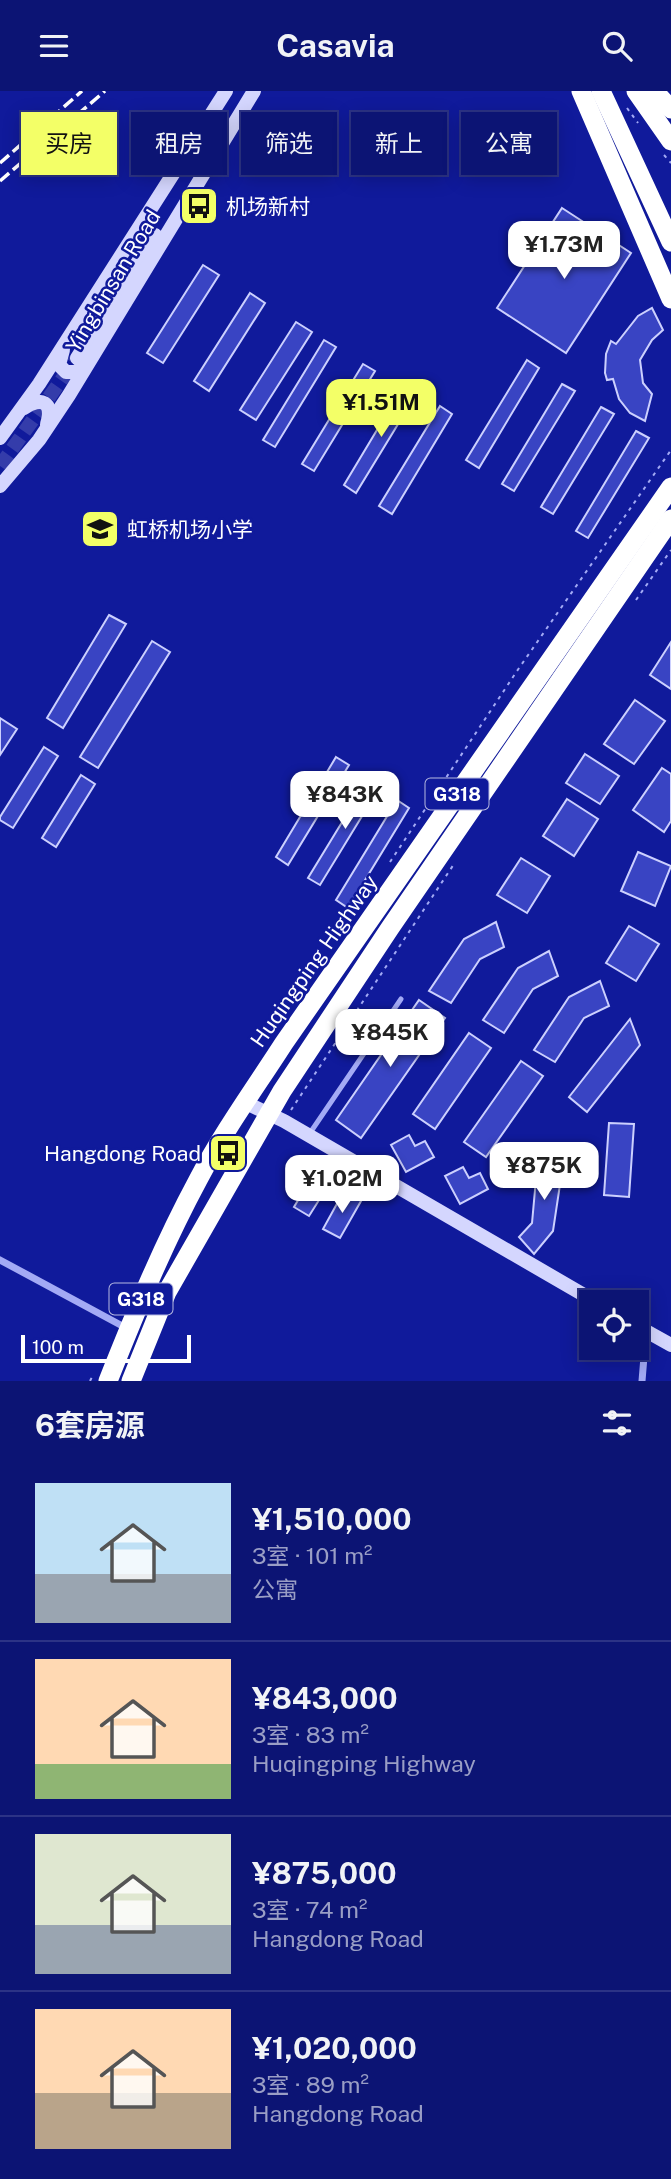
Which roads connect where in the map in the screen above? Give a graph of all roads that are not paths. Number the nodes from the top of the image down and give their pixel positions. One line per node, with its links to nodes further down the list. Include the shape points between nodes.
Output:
1 (226, 91): 12 (main road, Yingbinsan Road)
2 (246, 91): 13 (main road)
3 (254, 91): 13 (main road, Yingbinsan Road)
4 (581, 91): 11 (highway)
5 (601, 91): 10 (highway)
6 (636, 91): 9 (highway)
7 (654, 91): 8 (highway)
8 (671, 109)
9 (671, 141)
10 (671, 242)
11 (671, 299)
12 (70, 337): 13 (main road, via 59,365 66,372 76,372); 14 (main road, Yingbinsan Road)
13 (83, 360): 16 (main road, Yingbinsan Road)
14 (24, 408): 15 (main road, Yingbinsan Road); 16 (main road, via 33,401 48,406 48,422); 17 (main road)
15 (0, 438)
16 (39, 440): 18 (main road, Yingbinsan Road)
17 (0, 444)
18 (0, 486)
19 (671, 487): 22 (highway, Huqingping Highway / G318)
20 (671, 519): 23 (highway, Huqingping Highway / G318, via 390,927)
21 (401, 999): 24 (lane)
22 (246, 1103): 23 (main road); 27 (highway, Huqingping Highway / G318, via 198,1178)
23 (276, 1118): 24 (main road); 32 (highway, Huqingping Highway / G318, via 167,1292)
24 (308, 1135): 26 (main road)
25 (0, 1260): 27 (street)
26 (579, 1292)
27 (129, 1329): 31 (highway, Huqingping Highway / G318)
28 (649, 1332): 29 (main road)
29 (671, 1345)
30 (642, 1360): 33 (street)
31 (108, 1381)
32 (131, 1381)
33 (642, 1381)

